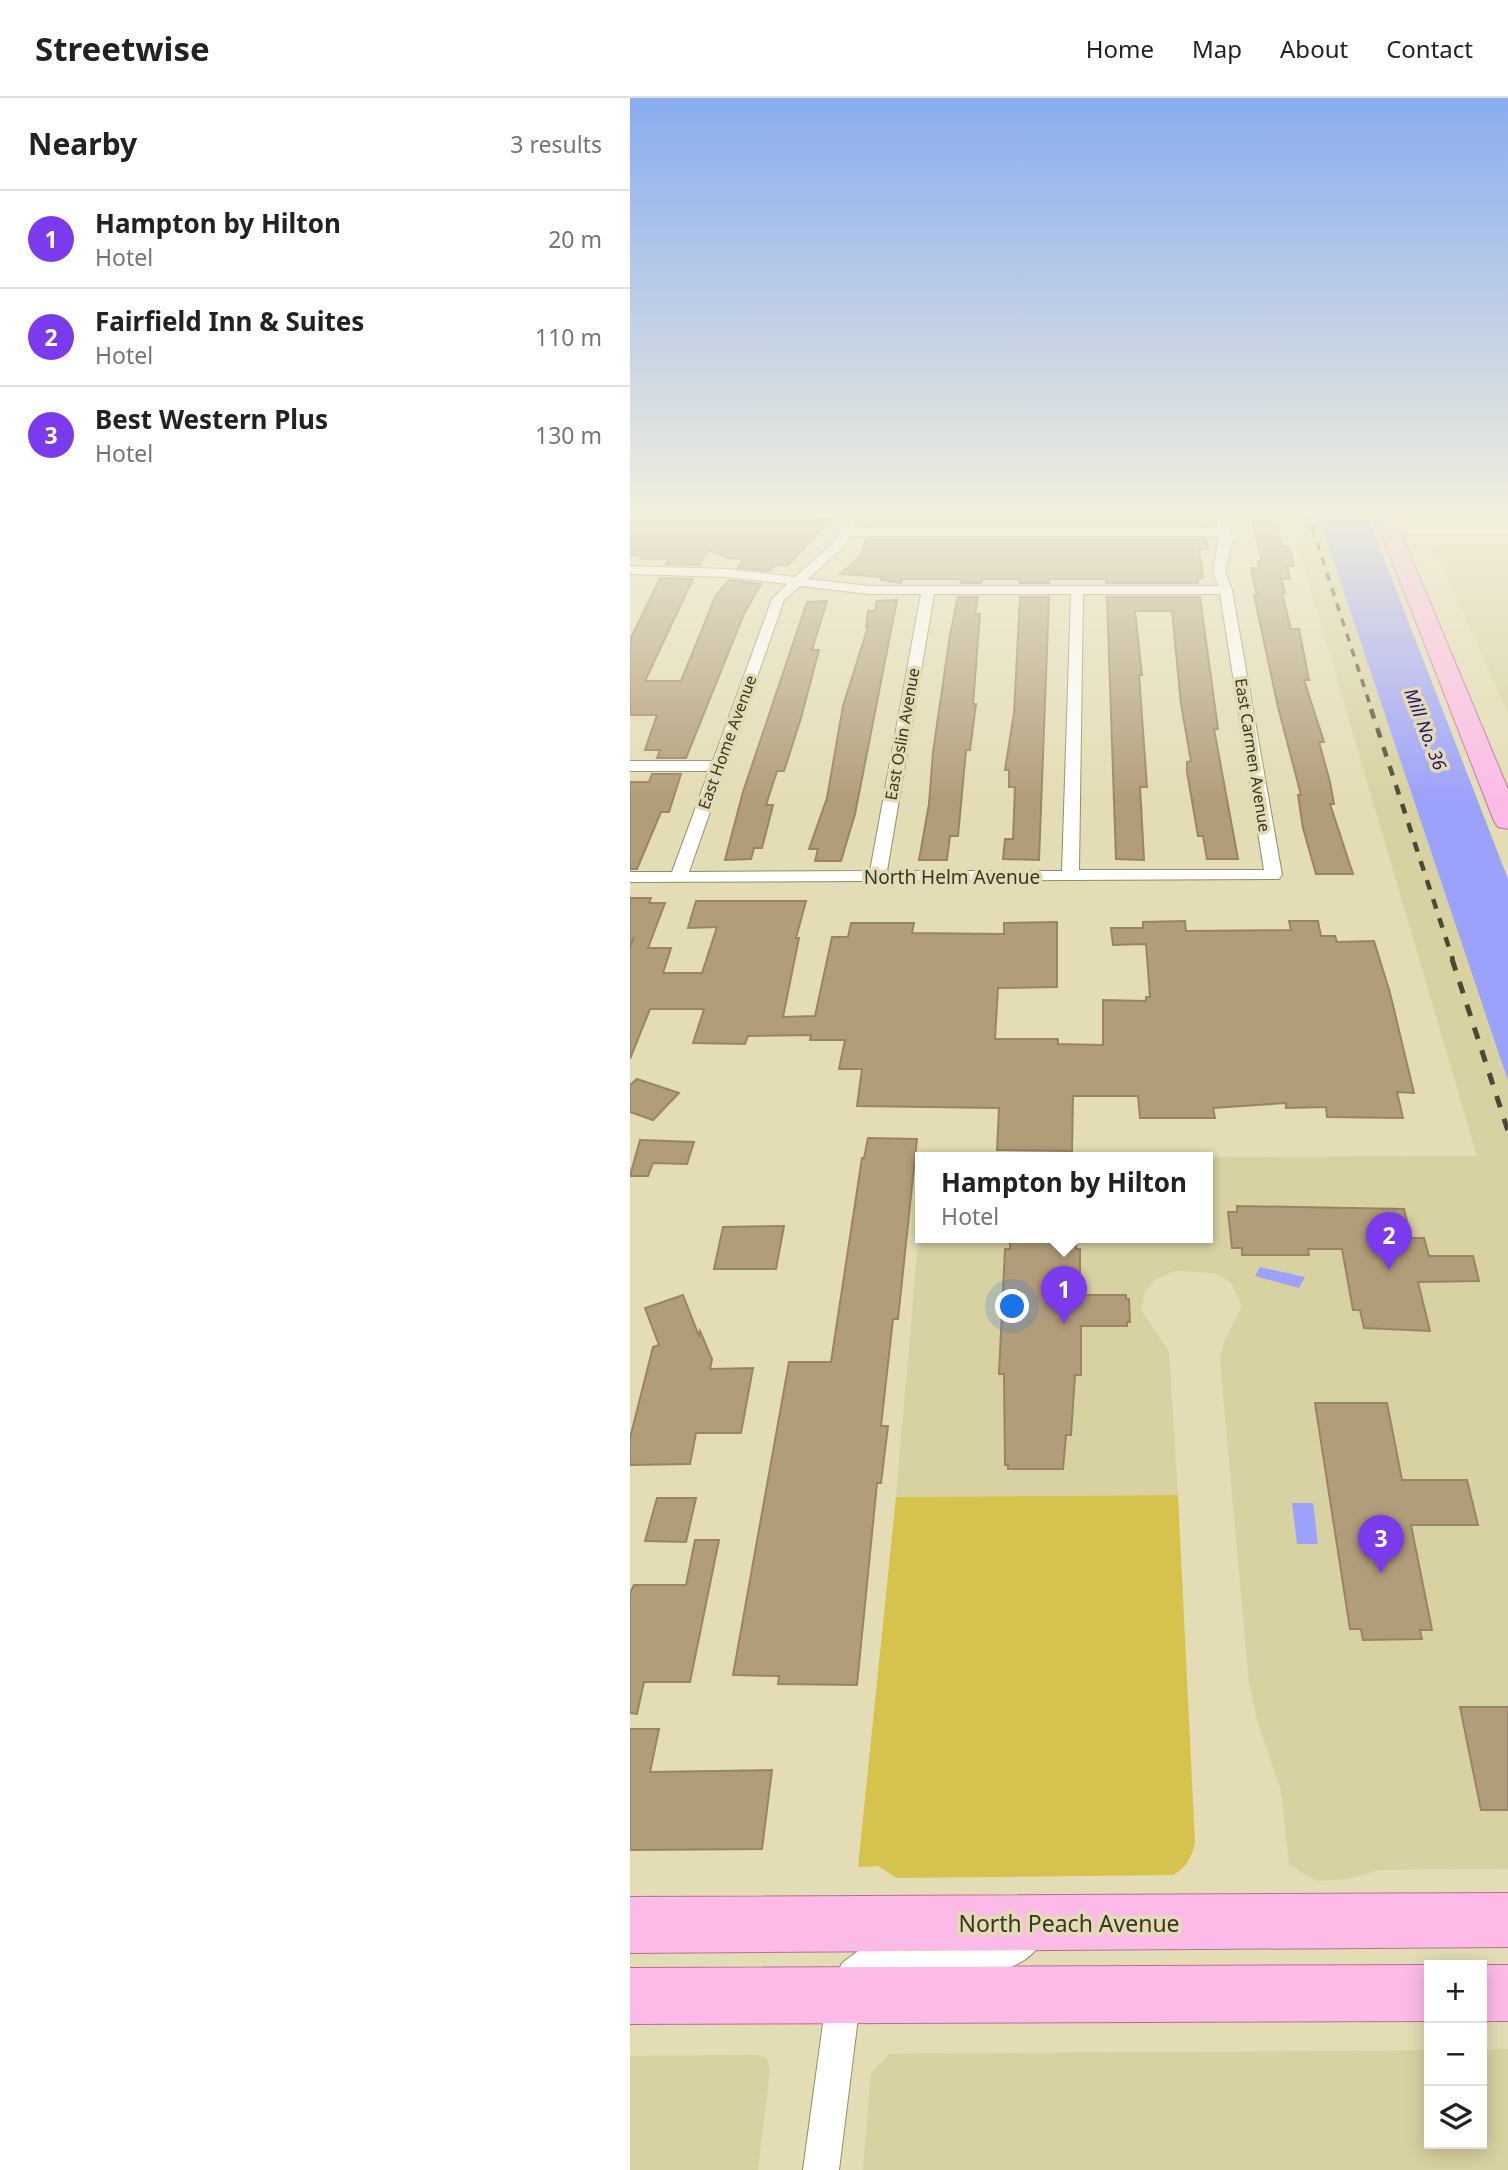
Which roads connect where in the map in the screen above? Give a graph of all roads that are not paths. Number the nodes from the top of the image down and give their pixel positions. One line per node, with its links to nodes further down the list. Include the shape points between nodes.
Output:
1 (774, 609): 11 (street, East Home Avenue)
2 (925, 609): 17 (street, East Oslin Avenue)
3 (1077, 609): 14 (street)
4 (1229, 609): 13 (street, East Carmen Avenue)
5 (1426, 609): 7 (main road)
6 (1439, 609): 8 (main road)
7 (1449, 675): 9 (main road, via 1473,706 1492,751); 12 (main road)
8 (1479, 690)
9 (1508, 757)
10 (630, 766): 11 (street)
11 (718, 766): 16 (street, East Home Avenue)
12 (1508, 821)
13 (1273, 875): 14 (street, North Helm Avenue)
14 (1070, 876): 17 (street, North Helm Avenue)
15 (630, 877): 16 (street, North Helm Avenue)
16 (679, 877): 17 (street, North Helm Avenue)
17 (877, 877)
18 (1508, 1920): 19 (main road, North Peach Avenue)
19 (1041, 1924): 20 (main road, North Peach Avenue); 24 (street, via 998,1955 869,1962 856,1971)
20 (630, 1925)
21 (1424, 1993): 24 (main road)
22 (1487, 1993): 23 (main road)
23 (1508, 1993)
24 (844, 1994): 25 (main road); 26 (street)
25 (630, 1996)
26 (821, 2170)

